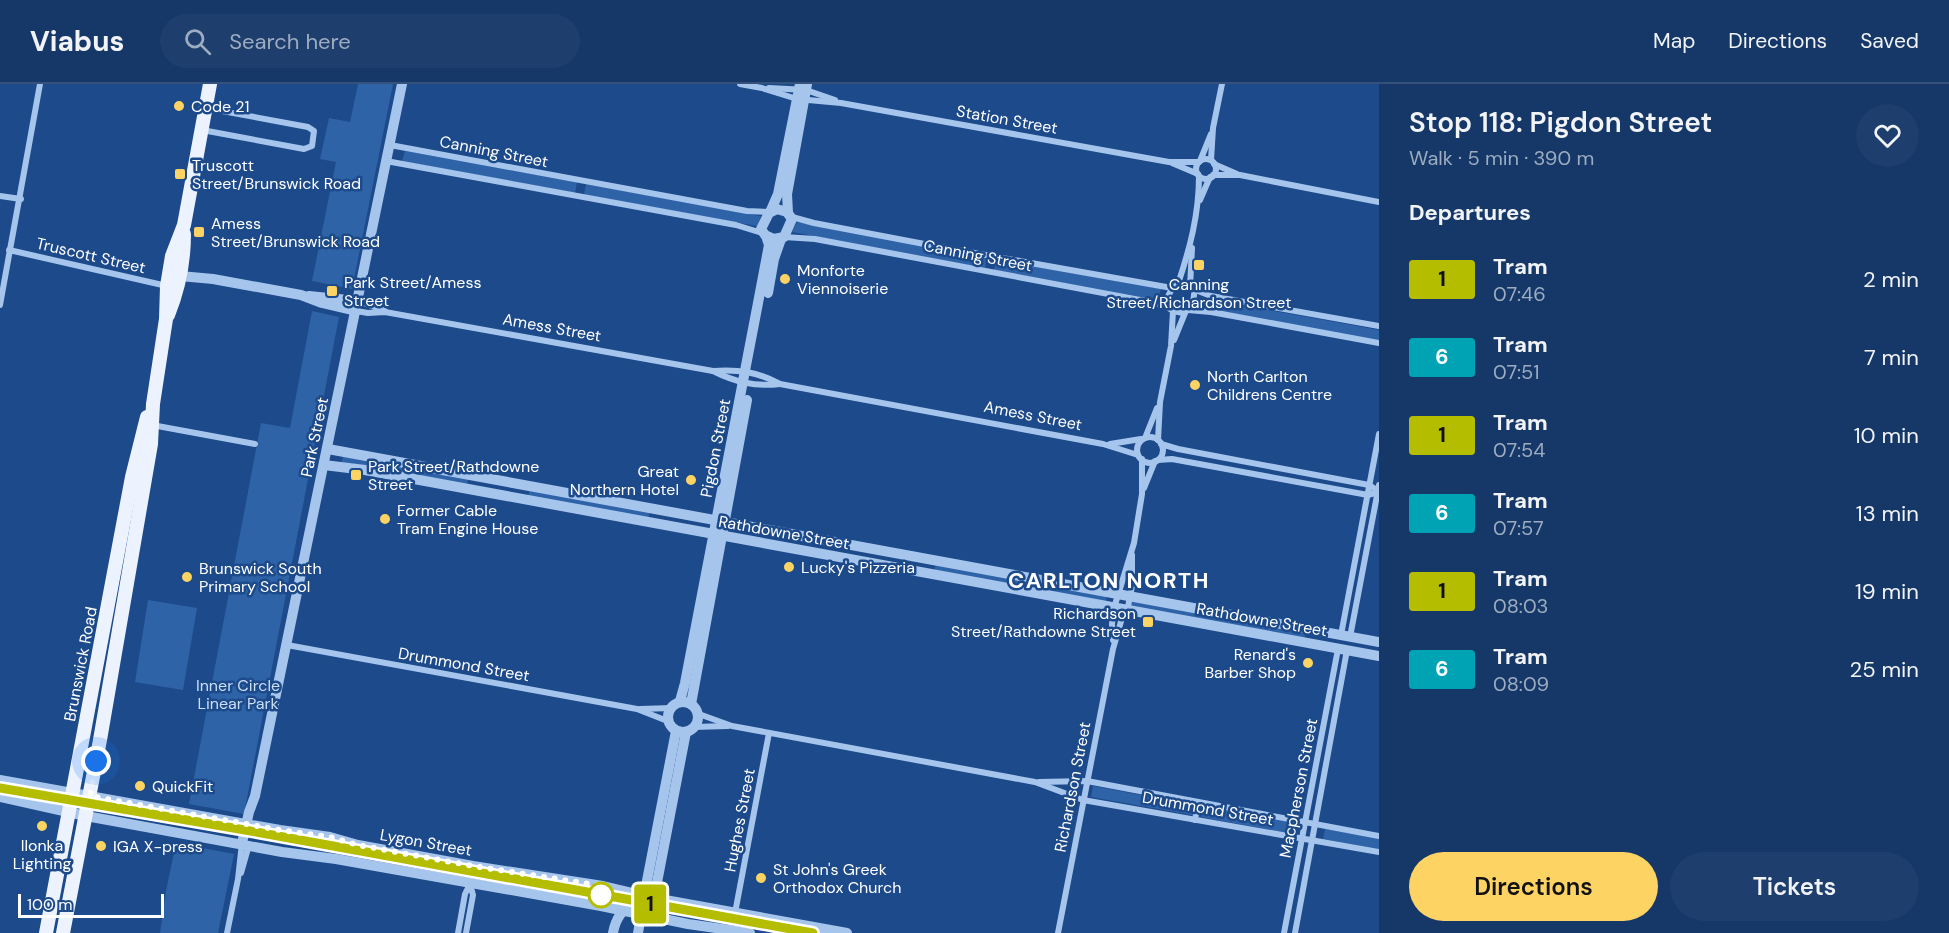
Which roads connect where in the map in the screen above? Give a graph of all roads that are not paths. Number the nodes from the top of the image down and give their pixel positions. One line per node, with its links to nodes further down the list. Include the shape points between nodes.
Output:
1 (40, 84): 21 (street)
2 (210, 84): 9 (main road, Brunswick Road)
3 (402, 84): 12 (street, Park Street)
4 (740, 84): 6 (street, Station Street)
5 (1222, 84): 10 (street)
6 (762, 88): 7 (street, Station Street); 7 (street, Station Street)
7 (802, 91): 8 (street, Station Street); 8 (street, Station Street); 24 (street); 25 (street, via 787,194)
8 (841, 103): 15 (street, Station Street)
9 (205, 108): 11 (main road, Brunswick Road); 11 (street, via 308,128 314,131 314,138 312,146 304,149)
10 (1213, 128): 14 (street); 16 (street)
11 (201, 130): 30 (main road, Brunswick Road, via 183,225 172,256)
12 (390, 145): 13 (street, Park Street); 24 (street, Canning Street, via 747,211)
13 (386, 161): 26 (street, Canning Street, via 736,225); 35 (street, Park Street)
14 (1199, 161): 15 (street, Station Street); 16 (street); 17 (street)
15 (1169, 162): 17 (street, Station Street)
16 (1212, 162): 18 (street); 19 (street)
17 (1199, 175): 19 (street); 23 (street)
18 (1240, 175): 19 (street); 22 (street)
19 (1212, 176): 23 (street)
20 (0, 196): 21 (street)
21 (21, 199): 29 (street)
22 (1379, 202)
23 (1199, 203): 28 (street)
24 (771, 211): 25 (street, via 778,209); 26 (street, via 762,226)
25 (789, 215): 27 (street, via 791,222); 32 (street, Canning Street, via 935,246)
26 (764, 234): 27 (street, via 773,239); 44 (street, Pigdon Street, via 768,247)
27 (783, 238): 36 (street, Canning Street, via 837,243); 44 (street, Pigdon Street, via 773,265)
28 (1192, 241): 32 (street); 33 (street)
29 (9, 250): 31 (street, Truscott Street); 34 (street)
30 (177, 272): 31 (main road, Brunswick Road); 35 (street, Amess Street, via 316,295); 39 (main road, Brunswick Road, via 177,292)
31 (167, 286): 39 (main road, Brunswick Road)
32 (1175, 286): 33 (street); 36 (street)
33 (1192, 289): 38 (street, via 1195,297); 40 (street, via 1211,296)
34 (0, 305)
35 (357, 306): 43 (street, Amess Street, via 373,313 385,312); 54 (street, Park Street)
36 (1166, 306): 37 (street)
37 (1173, 311): 38 (street); 42 (street)
38 (1187, 311): 41 (street); 42 (street)
39 (166, 319): 48 (main road, Brunswick Road)
40 (1379, 326)
41 (1379, 343)
42 (1171, 346): 47 (street)
43 (713, 372): 44 (street, Amess Street); 45 (street, Amess Street)
44 (749, 372): 45 (street, Pigdon Street); 46 (street, Amess Street)
45 (747, 383): 46 (street, Amess Street); 69 (street, Pigdon Street)
46 (780, 384): 53 (street, Amess Street)
47 (1160, 402): 50 (street); 51 (street)
48 (148, 424): 52 (street); 93 (main road, Brunswick Road); 94 (main road, Brunswick Road, via 151,444)
49 (1379, 434): 63 (street)
50 (1144, 438): 51 (street); 53 (street, Amess Street); 56 (street, via 1137,448)
51 (1160, 442): 55 (street); 57 (street, via 1162,452)
52 (255, 444)
53 (1103, 444): 56 (street, Amess Street)
54 (328, 449): 58 (street, Park Street); 61 (street, Rathdowne Street)
55 (1209, 455): 59 (street); 60 (street)
56 (1140, 457): 57 (street, via 1148,462); 66 (street, Richardson Street)
57 (1156, 460): 59 (street); 66 (street, Richardson Street)
58 (324, 465): 65 (street, Rathdowne Street); 81 (street, Park Street)
59 (1208, 465): 62 (street)
60 (1303, 473): 62 (street); 63 (street)
61 (477, 477): 65 (street); 68 (street, Rathdowne Street)
62 (1301, 483): 67 (street)
63 (1369, 485): 64 (street); 67 (street)
64 (1379, 489): 67 (street); 78 (street)
65 (474, 491): 70 (street, Rathdowne Street)
66 (1142, 494): 72 (street, Richardson Street)
67 (1368, 495): 78 (street)
68 (656, 508): 69 (street, Rathdowne Street); 70 (street)
69 (721, 522): 71 (street, Pigdon Street); 73 (street, Rathdowne Street)
70 (653, 523): 71 (street, Rathdowne Street)
71 (718, 535): 75 (street, Rathdowne Street); 85 (street, Pigdon Street, via 685,686)
72 (1132, 555): 73 (street, Richardson Street); 74 (street, Richardson Street)
73 (1118, 594): 74 (street, Rathdowne Street); 75 (street, Richardson Street)
74 (1130, 596): 76 (street, Richardson Street); 77 (street, Rathdowne Street)
75 (1114, 608): 76 (street, Rathdowne Street); 82 (street, Richardson Street)
76 (1127, 610): 80 (street, Rathdowne Street); 82 (street, Richardson Street)
77 (1309, 629): 78 (street, Rathdowne Street); 80 (street)
78 (1345, 636): 79 (street, Rathdowne Street); 83 (street)
79 (1379, 642)
80 (1306, 643): 83 (street, Rathdowne Street)
81 (287, 645): 86 (street, Drummond Street); 103 (street, Park Street)
82 (1113, 649): 91 (street, Richardson Street)
83 (1343, 650): 84 (street, Rathdowne Street); 102 (street, Macpherson Street); 104 (street, Macpherson Street)
84 (1379, 656)
85 (685, 706): 86 (street, Drummond Street); 87 (street, Drummond Street); 88 (street); 88 (street, via 670,713)
86 (637, 709): 88 (street, Drummond Street)
87 (732, 726): 88 (street, Drummond Street); 89 (street, Drummond Street)
88 (681, 728): 100 (street)
89 (769, 733): 92 (street, Drummond Street); 119 (street, Hughes Street)
90 (0, 780): 93 (street, Lygon Street)
91 (1087, 781): 92 (street, Drummond Street); 96 (street, Richardson Street); 97 (street, Drummond Street)
92 (1035, 782): 96 (street, Drummond Street)
93 (72, 792): 94 (street, Lygon Street); 98 (main road, Brunswick Road)
94 (90, 796): 99 (main road, Brunswick Road); 103 (street, Lygon Street)
95 (0, 797): 98 (street, Lygon Street)
96 (1083, 800): 101 (street, Drummond Street); 124 (street, Richardson Street)
97 (1198, 802): 101 (street); 102 (street, Drummond Street)
98 (70, 812): 99 (street, Lygon Street); 116 (main road, Brunswick Road)
99 (86, 816): 108 (street, Lygon Street); 117 (main road, Brunswick Road)
100 (664, 819): 114 (street); 115 (street)
101 (1195, 820): 106 (street, Drummond Street)
102 (1305, 823): 104 (street, Drummond Street); 106 (street, Macpherson Street)
103 (250, 825): 108 (street, Park Street); 110 (street, Lygon Street)
104 (1315, 825): 105 (street, Drummond Street); 107 (street, Macpherson Street)
105 (1379, 836)
106 (1302, 838): 107 (street, Drummond Street); 121 (street, Macpherson Street)
107 (1312, 840): 109 (street, Drummond Street); 123 (street, Macpherson Street)
108 (246, 844): 112 (street, Lygon Street); 127 (street, Park Street)
109 (1379, 852)
110 (452, 862): 111 (street, Lygon Street); 112 (street)
111 (473, 866): 113 (street); 114 (street, Lygon Street)
112 (448, 880): 113 (street, Lygon Street)
113 (470, 884): 118 (street, Lygon Street); 128 (street); 129 (street)
114 (642, 895): 115 (street, Lygon Street); 118 (street)
115 (654, 898): 119 (street, Lygon Street); 120 (street)
116 (53, 900): 117 (main road); 125 (main road, Brunswick Road)
117 (69, 903): 126 (main road, Brunswick Road)
118 (622, 911): 120 (street, Lygon Street); 130 (street, via 615,920)
119 (735, 913): 122 (street); 133 (street, Lygon Street)
120 (641, 915): 122 (street, Lygon Street); 131 (street)
121 (1285, 929): 123 (street)
122 (732, 930): 132 (street, Lygon Street)
123 (1296, 931)
124 (1058, 932)
125 (46, 933)
126 (63, 933)
127 (227, 933)
128 (458, 933)
129 (466, 933)
130 (613, 933)
131 (638, 933)
132 (750, 933)
133 (843, 933)

